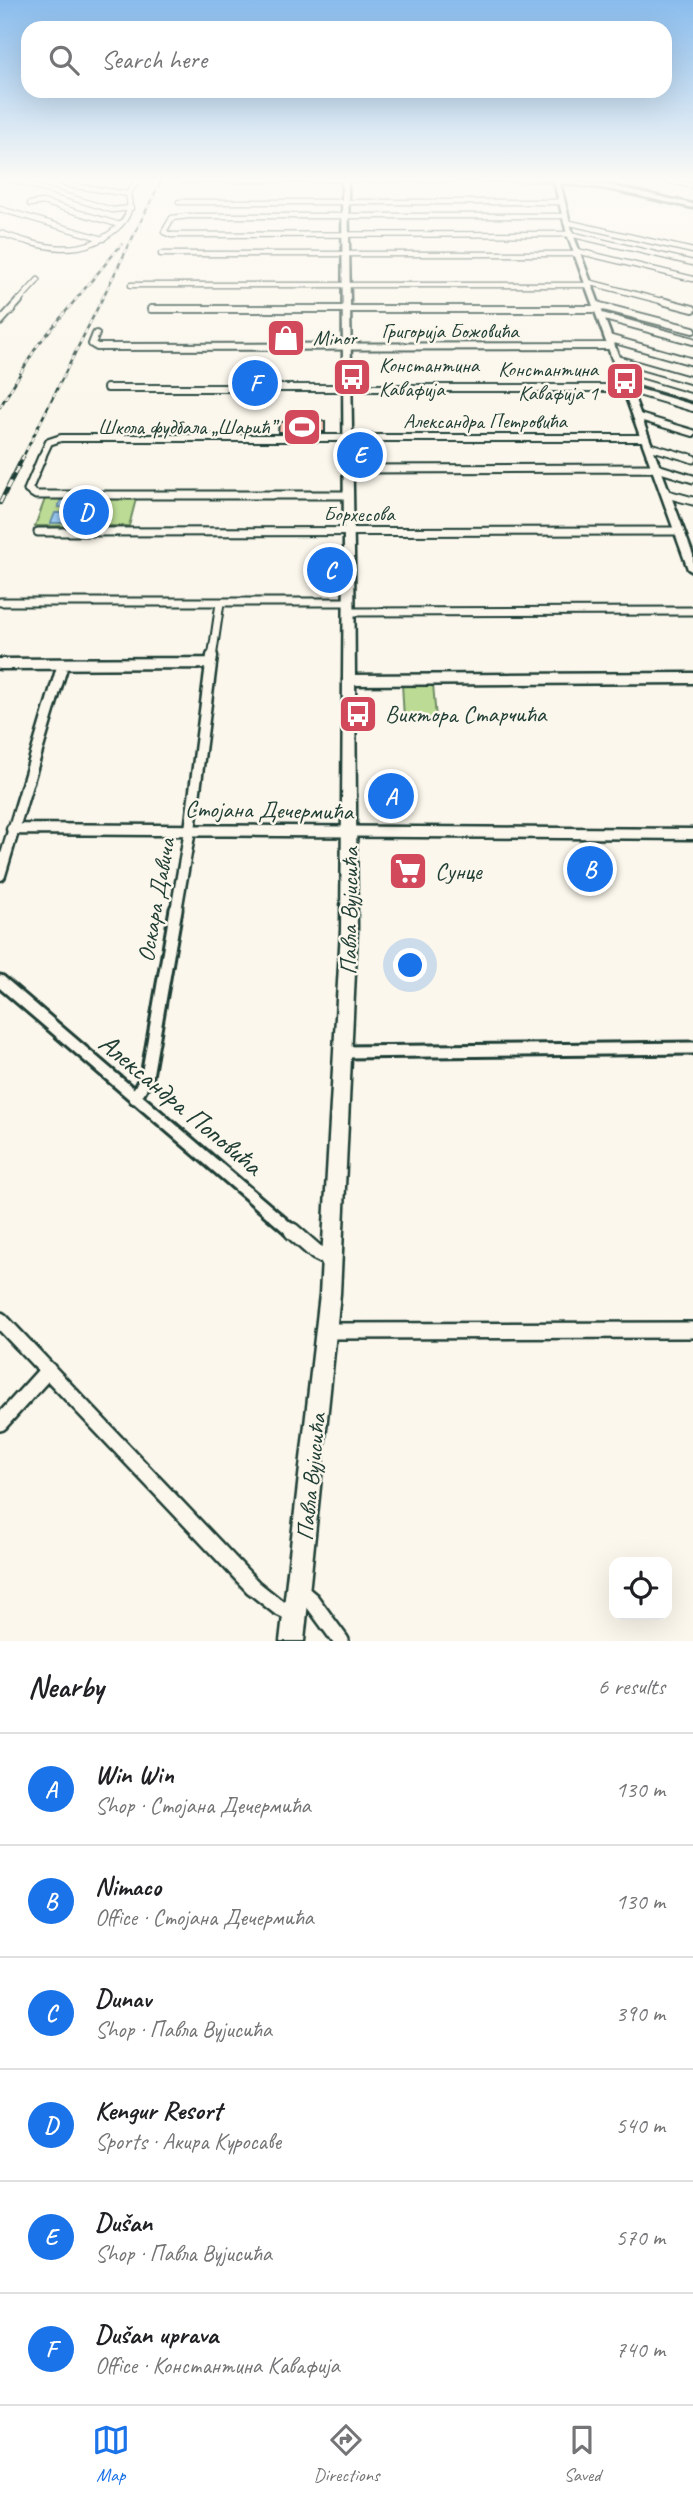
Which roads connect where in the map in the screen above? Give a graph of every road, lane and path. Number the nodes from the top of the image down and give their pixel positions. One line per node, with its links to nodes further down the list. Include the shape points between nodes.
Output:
1 (346, 256): 10 (street, Павла Вујисића)
2 (578, 256): 8 (street)
3 (592, 256): 6 (street)
4 (658, 256): 5 (street)
5 (693, 264)
6 (693, 279)
7 (38, 280): 15 (street)
8 (588, 283): 10 (street); 13 (street); 14 (street)
9 (131, 285): 10 (street)
10 (346, 285): 12 (street, Павла Вујисића)
11 (151, 309): 12 (street)
12 (347, 309): 14 (street); 20 (street, Павла Вујисића)
13 (693, 309)
14 (598, 310): 16 (street); 18 (street); 19 (street)
15 (0, 322)
16 (693, 330)
17 (96, 334): 20 (street, Григорија Божовића, via 92,344 97,347)
18 (693, 341)
19 (610, 342): 20 (street, Григорија Божовића); 21 (street); 22 (street, Григорија Божовића)
20 (348, 347): 27 (street, Павла Вујисића)
21 (616, 359): 23 (street); 24 (street)
22 (693, 362)
23 (622, 377): 26 (street); 28 (street)
24 (693, 381)
25 (107, 388): 27 (street)
26 (625, 388): 27 (street); 29 (street); 30 (street)
27 (347, 389): 32 (street, Павла Вујисића)
28 (693, 398)
29 (693, 408)
30 (636, 416): 31 (street); 33 (street)
31 (693, 433)
32 (348, 438): 33 (street, Александра Петровића); 36 (street, Павла Вујисића); 39 (street, Александра Петровића, via 56,439 49,442 28,490 36,495)
33 (646, 442): 34 (street, Александра Петровића); 35 (street)
34 (693, 459)
35 (657, 468): 36 (street); 37 (street); 38 (street)
36 (349, 469): 39 (street, Павла Вујисића)
37 (693, 479)
38 (667, 494): 40 (street); 42 (street)
39 (348, 495): 43 (street, Павла Вујисића)
40 (693, 501)
41 (38, 531): 43 (street, Борхесова)
42 (680, 531): 43 (street, Борхесова); 44 (street)
43 (349, 532): 48 (street, Павла Вујисића)
44 (691, 556): 45 (street)
45 (693, 569)
46 (0, 602): 47 (street)
47 (220, 603): 48 (street); 50 (street, Оскара Давича)
48 (349, 607): 49 (street); 54 (street, Павла Вујисића)
49 (693, 611)
50 (211, 663): 52 (street); 56 (street, Оскара Давича)
51 (0, 664): 52 (street)
52 (63, 664): 55 (street)
53 (693, 678): 54 (street)
54 (348, 680): 57 (street, Павла Вујисића)
55 (12, 830): 56 (street, Стојана Дечермића); 59 (street)
56 (190, 830): 57 (street, Стојана Дечермића); 63 (street, Оскара Давича, via 147,1076)
57 (351, 831): 58 (street, Стојана Дечермића); 62 (street, Павла Вујисића)
58 (693, 834)
59 (0, 875)
60 (0, 981): 63 (street, Александра Поповића)
61 (693, 1048): 62 (street)
62 (344, 1052): 64 (street, Павла Вујисића)
63 (135, 1098): 64 (street, Александра Поповића, via 316,1252)
64 (332, 1260): 67 (street, Павла Вујисића)
65 (0, 1320): 68 (street)
66 (693, 1330): 67 (street)
67 (327, 1331): 70 (street, Павла Вујисића)
68 (48, 1370): 69 (street); 71 (street, via 253,1587)
69 (0, 1423)
70 (299, 1590): 71 (street, Павла Вујисића); 73 (street)
71 (296, 1615): 72 (street, Павла Вујисића)
72 (292, 1641)
73 (341, 1641)

